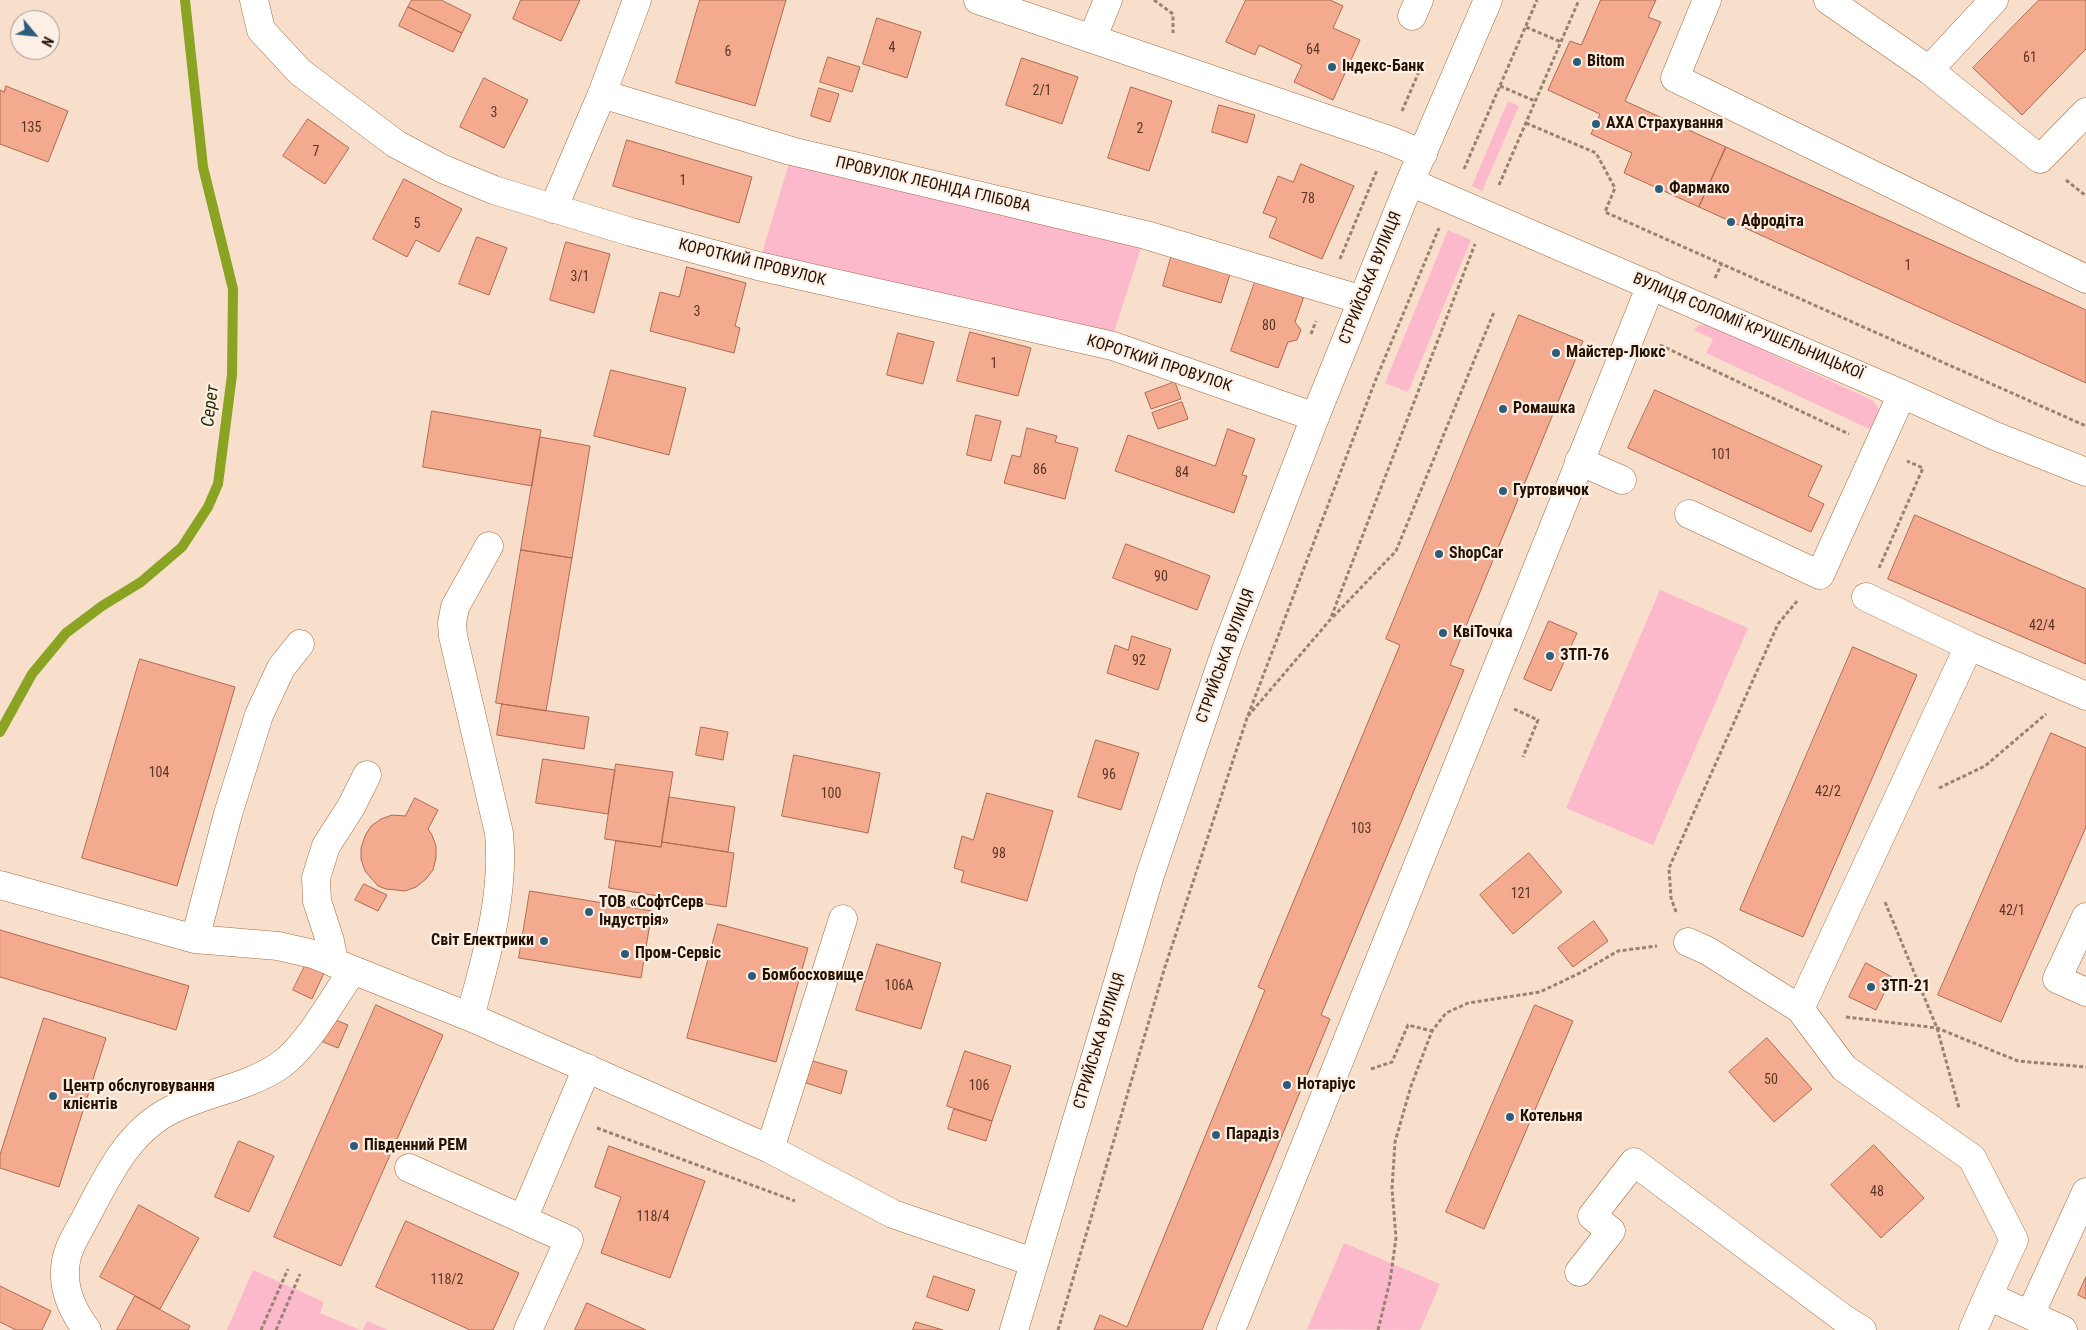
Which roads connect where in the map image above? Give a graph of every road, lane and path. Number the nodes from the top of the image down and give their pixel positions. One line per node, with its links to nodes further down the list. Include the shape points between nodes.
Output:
1 (254, 0): 23 (street, КОРОТКИЙ ПРОВУЛОК, via 260,30 300,72 396,144 494,190)
2 (637, 0): 16 (street)
3 (978, 0): 12 (street)
4 (1108, 0): 12 (street)
5 (1488, 0): 20 (street, СТРИЙСЬКА ВУЛИЦЯ)
6 (1537, 0): 11 (path)
7 (1579, 0): 13 (path)
8 (1707, 0): 25 (street, via 1675,78)
9 (1828, 0): 14 (street)
10 (1994, 0): 14 (street)
11 (1526, 27): 13 (path); 15 (path)
12 (1092, 39): 20 (street)
13 (1561, 42): 17 (path)
14 (1928, 70): 18 (street, via 2040,159)
15 (1500, 86): 17 (path); 22 (path)
16 (602, 94): 23 (street); 27 (street, ПРОВУЛОК ЛЕОНІДА ГЛІБОВА, via 791,151 1146,235)
17 (1535, 101): 19 (path)
18 (2086, 112)
19 (1526, 123): 24 (path); 32 (path, via 1596,153 1615,188 1605,212)
20 (1423, 154): 21 (street, СТРИЙСЬКА ВУЛИЦЯ)
21 (1410, 182): 22 (street, ВУЛИЦЯ СОЛОМІЇ КРУШЕЛЬНИЦЬКОЇ); 27 (street, СТРИЙСЬКА ВУЛИЦЯ)
22 (1451, 199): 24 (street, ВУЛИЦЯ СОЛОМІЇ КРУШЕЛЬНИЦЬКОЇ); 46 (path, via 1374,384)
23 (553, 209): 31 (street, КОРОТКИЙ ПРОВУЛОК, via 758,266 1113,346)
24 (1486, 214): 26 (street, ВУЛИЦЯ СОЛОМІЇ КРУШЕЛЬНИЦЬКОЇ); 42 (path)
25 (2086, 280)
26 (1651, 286): 29 (street); 30 (street, ВУЛИЦЯ СОЛОМІЇ КРУШЕЛЬНИЦЬКОЇ)
27 (1362, 300): 31 (street, СТРИЙСЬКА ВУЛИЦЯ)
28 (1494, 312): 42 (path, via 1396,551)
29 (1632, 332): 33 (path); 34 (street)
30 (1902, 394): 33 (street); 36 (street, ВУЛИЦЯ СОЛОМІЇ КРУШЕЛЬНИЦЬКОЇ)
31 (1315, 417): 73 (street, СТРИЙСЬКА ВУЛИЦЯ, via 1227,647 1150,875)
32 (2086, 426)
33 (1878, 447): 40 (street)
34 (1579, 461): 37 (street); 85 (street)
35 (1922, 468): 41 (path)
36 (2086, 472)
37 (1622, 480)
38 (1689, 514): 40 (street)
39 (489, 546): 60 (street, via 455,607 452,622 499,833 501,858 485,962)
40 (1820, 575): 56 (path, via 1778,624 1669,868 1670,898)
41 (1866, 598): 44 (street)
42 (1330, 620): 46 (path)
43 (300, 644): 55 (street, via 281,668 259,715 228,814)
44 (1969, 646): 45 (street); 50 (street)
45 (2080, 693): 50 (path, via 1985,766)
46 (1247, 718): 84 (path, via 1164,970)
47 (1538, 720): 48 (path)
48 (1523, 757)
49 (367, 775): 57 (street, via 326,846 316,878 317,902 330,941)
50 (1893, 809): 51 (street)
51 (1868, 863): 59 (street); 61 (path)
52 (0, 885): 55 (street)
53 (2086, 917): 58 (street, via 2057,979)
54 (843, 919): 68 (street)
55 (195, 939): 57 (street, via 278,946 313,954)
56 (1688, 942): 59 (street, via 1708,951); 62 (path, via 1618,951 1540,992 1468,1004 1446,1013)
57 (343, 966): 60 (street); 79 (street, via 300,1046 283,1063 256,1080 170,1111 139,1133 114,1164 67,1253 64,1271 67,1294)
58 (2086, 992)
59 (1800, 1009): 61 (path); 77 (street, via 1844,1068 1972,1158 2014,1240)
60 (470, 1017): 65 (street)
61 (1937, 1028): 64 (path, via 2018,1061); 66 (path)
62 (1432, 1031): 63 (path, via 1408,1025); 86 (path, via 1411,1086 1395,1142 1392,1188 1396,1238)
63 (1392, 1062)
64 (2086, 1067)
65 (587, 1068): 67 (street); 68 (street)
66 (1960, 1112)
67 (566, 1117): 71 (path); 72 (street)
68 (770, 1149): 73 (street, via 893,1214)
69 (410, 1168): 72 (street)
70 (2086, 1192): 78 (street)
71 (800, 1203)
72 (523, 1219): 82 (street, via 569,1240)
73 (1033, 1262): 83 (street, СТРИЙСЬКА ВУЛИЦЯ)
74 (288, 1269): 80 (path)
75 (1579, 1272): 87 (street, via 1611,1230 1592,1216 1634,1162)
76 (300, 1274): 81 (path)
77 (1988, 1296): 78 (street); 88 (street)
78 (2030, 1315): 89 (street)
79 (87, 1330)
80 (261, 1330)
81 (276, 1330)
82 (528, 1330)
83 (1014, 1330)
84 (1058, 1330)
85 (1231, 1330)
86 (1378, 1330)
87 (1862, 1330)
88 (1973, 1330)
89 (2063, 1330)

